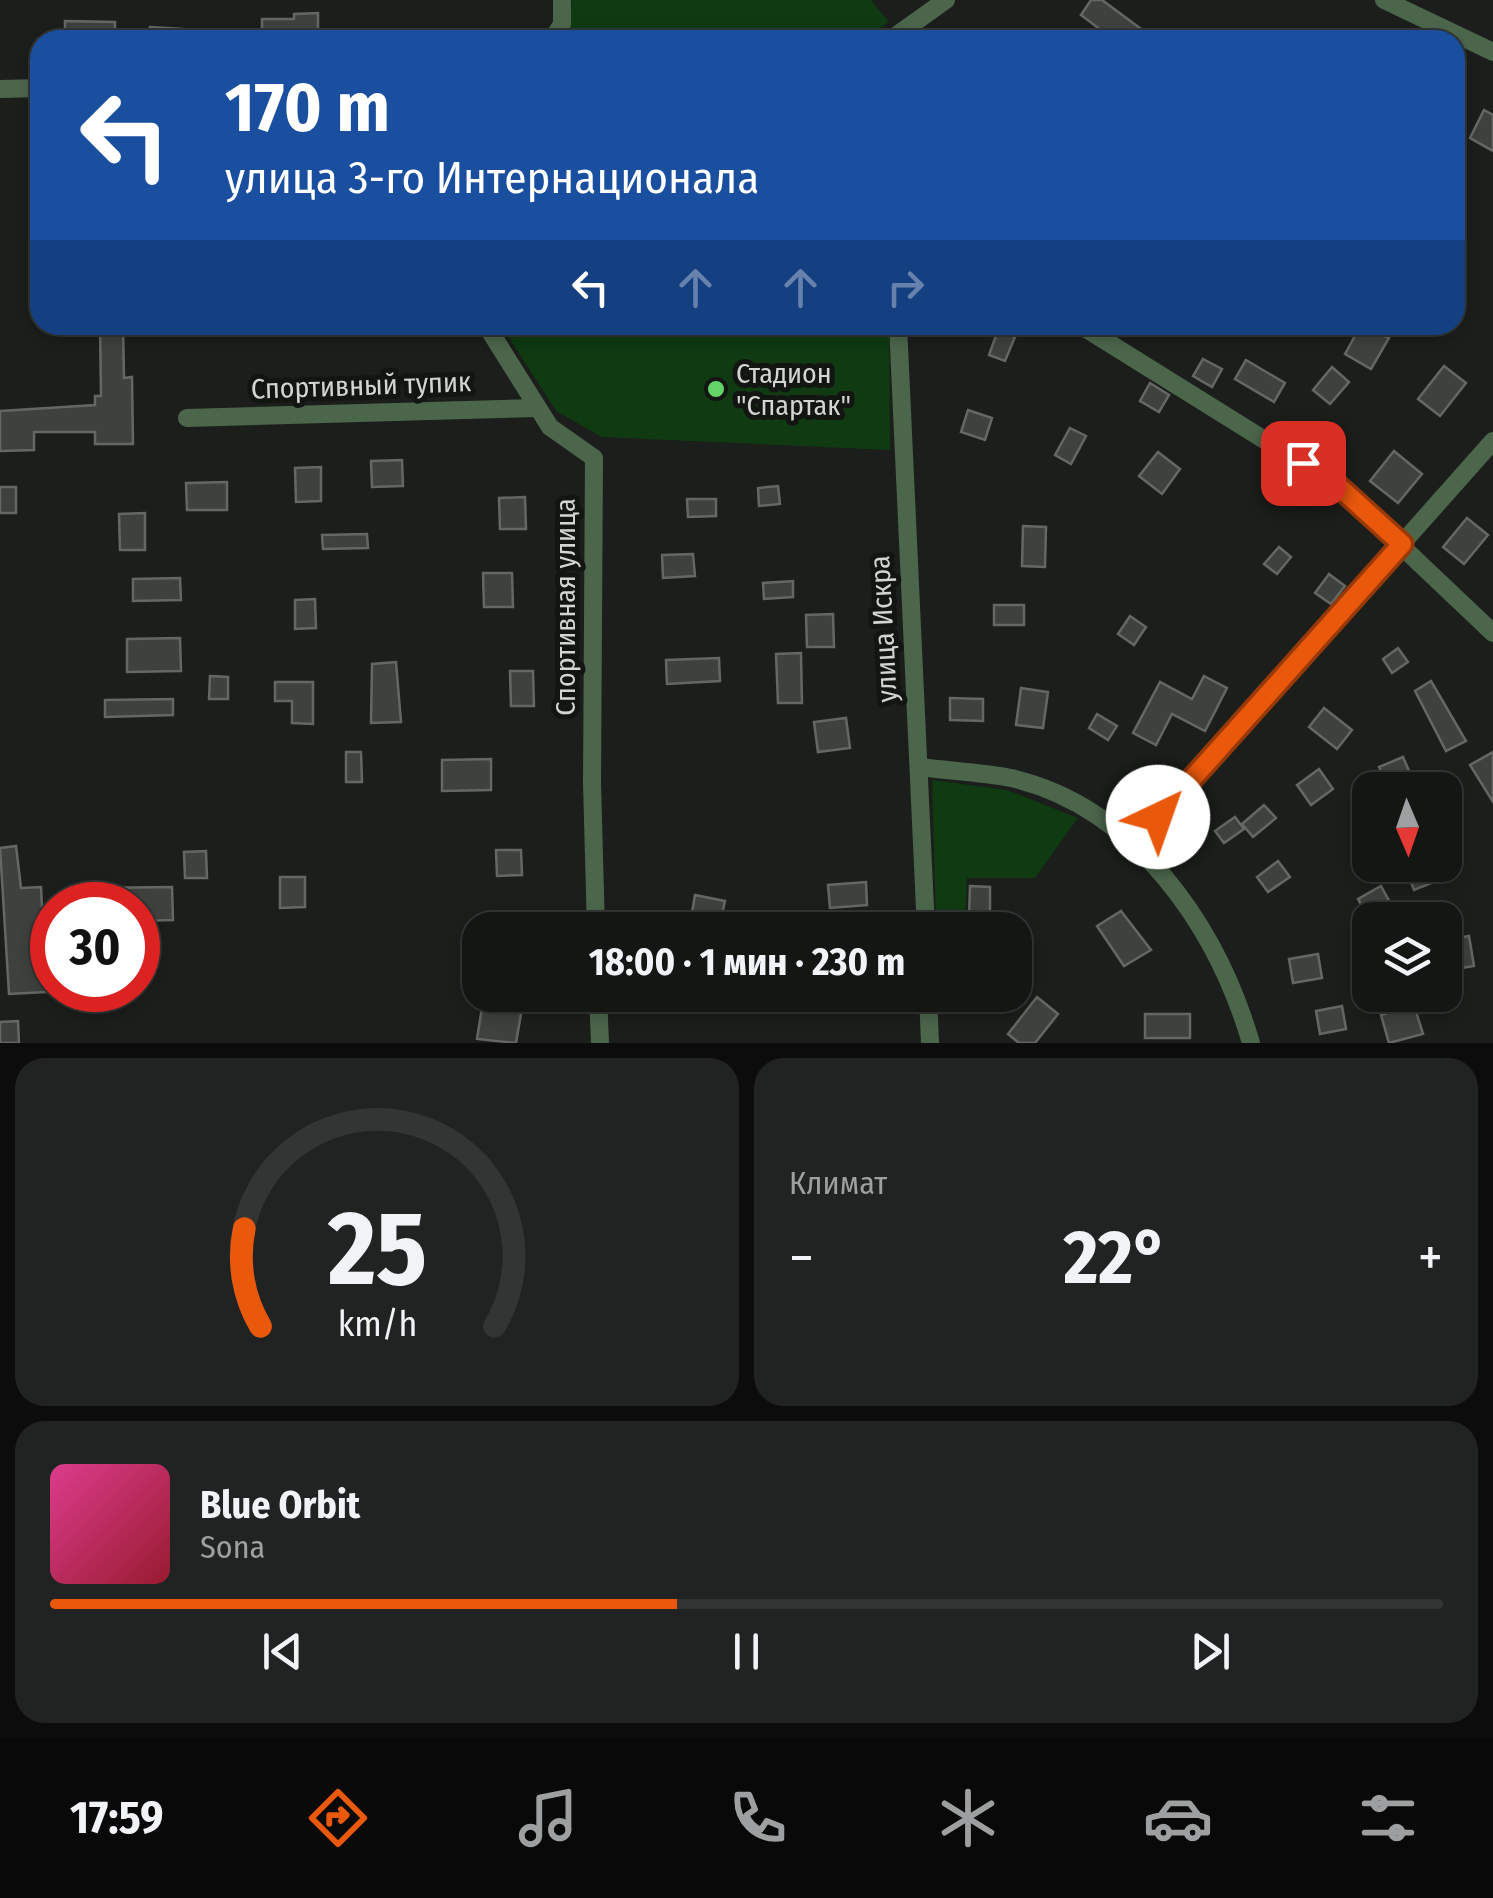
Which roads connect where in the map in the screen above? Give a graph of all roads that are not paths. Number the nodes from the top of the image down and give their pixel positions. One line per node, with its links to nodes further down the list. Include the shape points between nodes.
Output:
1 (562, 0): 4 (street)
2 (946, 0): 5 (street)
3 (1384, 0): 6 (street)
4 (558, 30)
5 (904, 30)
6 (1447, 30)
7 (1465, 39): 8 (street)
8 (1493, 52)
9 (30, 88): 10 (street)
10 (0, 89)
11 (492, 335): 14 (street, Спортивная улица)
12 (898, 335): 19 (street, улица Искра)
13 (1096, 335): 17 (street, via 1337,485)
14 (537, 408): 15 (street, Спортивный тупик); 21 (street, Спортивная улица, via 550,427 594,458)
15 (187, 418)
16 (1493, 441): 17 (street)
17 (1402, 544): 18 (street); 20 (street)
18 (1493, 633)
19 (920, 767): 20 (street, via 1012,778 1084,808); 22 (street, улица Искра)
20 (1134, 845): 27 (street, via 1202,929 1237,996)
21 (596, 912)
22 (925, 912)
23 (599, 1012): 25 (street)
24 (929, 1012): 26 (street)
25 (600, 1043)
26 (930, 1043)
27 (1250, 1043)

